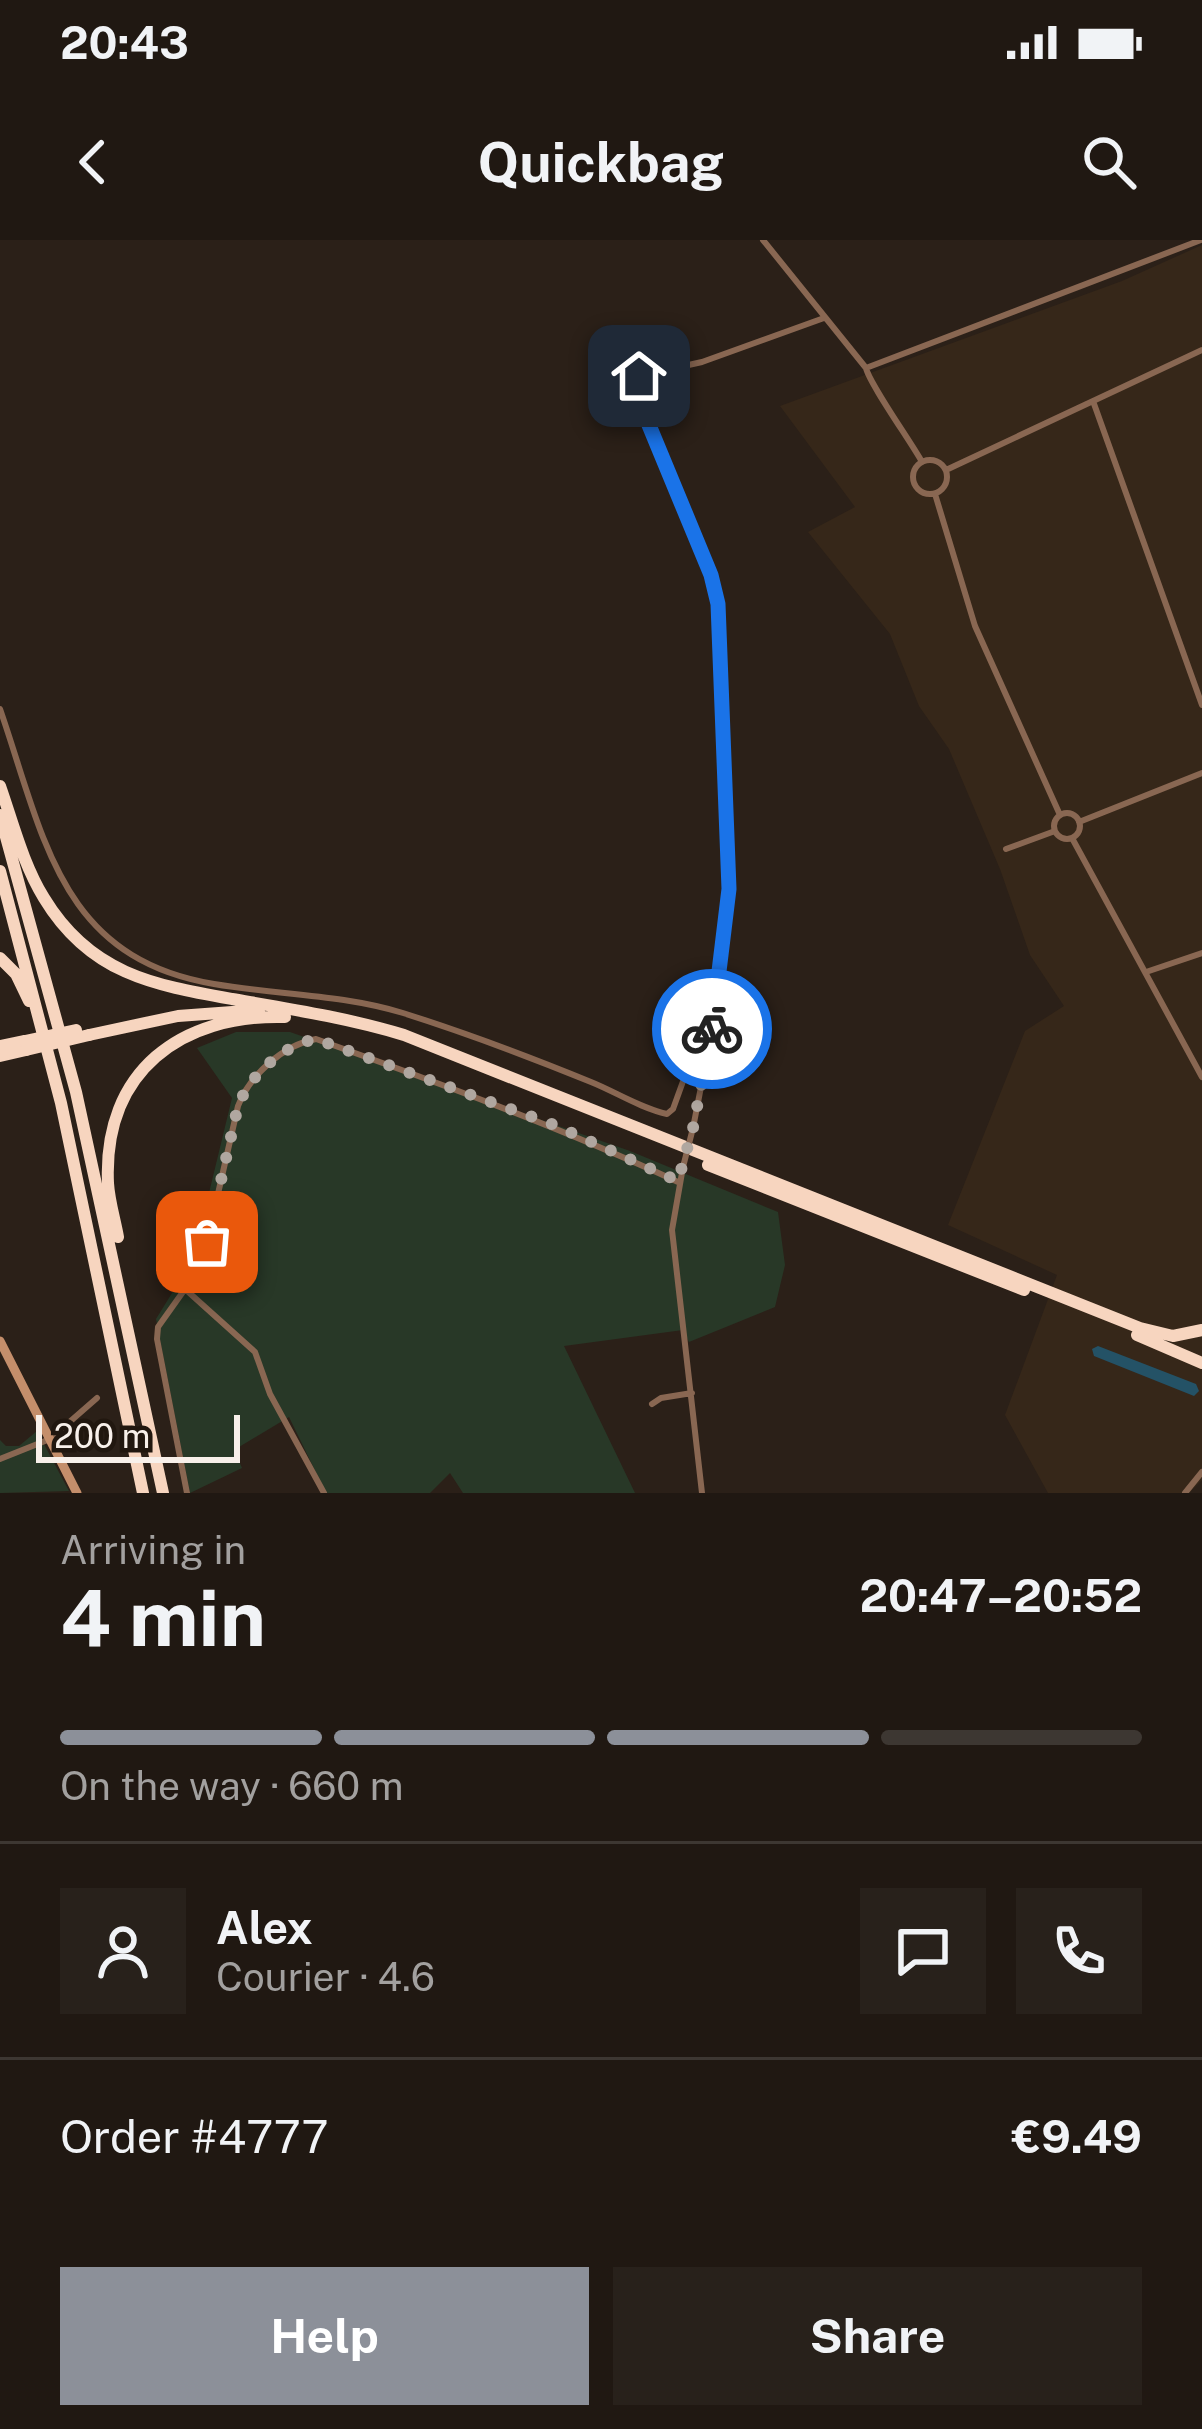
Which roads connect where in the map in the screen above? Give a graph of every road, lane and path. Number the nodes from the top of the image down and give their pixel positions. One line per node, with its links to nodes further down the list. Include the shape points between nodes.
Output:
1 (763, 240): 3 (street)
2 (1202, 240): 5 (street)
3 (824, 318): 5 (street); 25 (street, via 632,384 718,604 729,889)
4 (1202, 350): 6 (street)
5 (866, 368): 7 (street)
6 (1093, 401): 8 (street); 10 (street)
7 (922, 462): 8 (street); 9 (street, via 914,483)
8 (946, 470): 9 (street)
9 (935, 494): 15 (street, via 975,626)
10 (1202, 705)
11 (0, 709): 25 (street, via 56,871 84,915 154,970 367,1003 667,1114)
12 (1202, 773): 16 (street)
13 (0, 786): 24 (highway, via 42,896 86,946 149,984)
14 (0, 815): 34 (highway, via 56,1011)
15 (1060, 815): 16 (street); 17 (street)
16 (1079, 822): 18 (street)
17 (1054, 831): 18 (street); 19 (street)
18 (1072, 838): 23 (street)
19 (1006, 849)
20 (0, 871): 26 (highway)
21 (1202, 952): 23 (street)
22 (0, 958): 26 (highway)
23 (1146, 972): 30 (street)
24 (280, 1012): 28 (highway, bridge, via 208,1012); 33 (highway, via 404,1035 1140,1328 1173,1336); 34 (highway, via 191,1032 154,1057 125,1097 108,1187); 36 (highway, via 383,1036 457,1064)
25 (712, 1028): 31 (street, bridge)
26 (44, 1034): 44 (highway)
27 (0, 1046): 28 (highway)
28 (26, 1046): 29 (highway)
29 (0, 1056)
30 (1202, 1077)
31 (678, 1181): 32 (street, via 476,1096 316,1039 300,1042 246,1085 207,1242); 37 (street, via 672,1230)
32 (185, 1289): 46 (street, via 157,1340); 47 (street, via 255,1352)
33 (1202, 1330)
34 (130, 1333): 45 (highway)
35 (0, 1341): 40 (main road)
36 (1202, 1364)
37 (692, 1393): 39 (street); 48 (street)
38 (97, 1399): 40 (street)
39 (652, 1404)
40 (50, 1438): 41 (street); 43 (main road)
41 (0, 1459)
42 (1202, 1472): 49 (street)
43 (77, 1493)
44 (143, 1493)
45 (163, 1493)
46 (187, 1493)
47 (324, 1493)
48 (702, 1493)
49 (1185, 1493)

